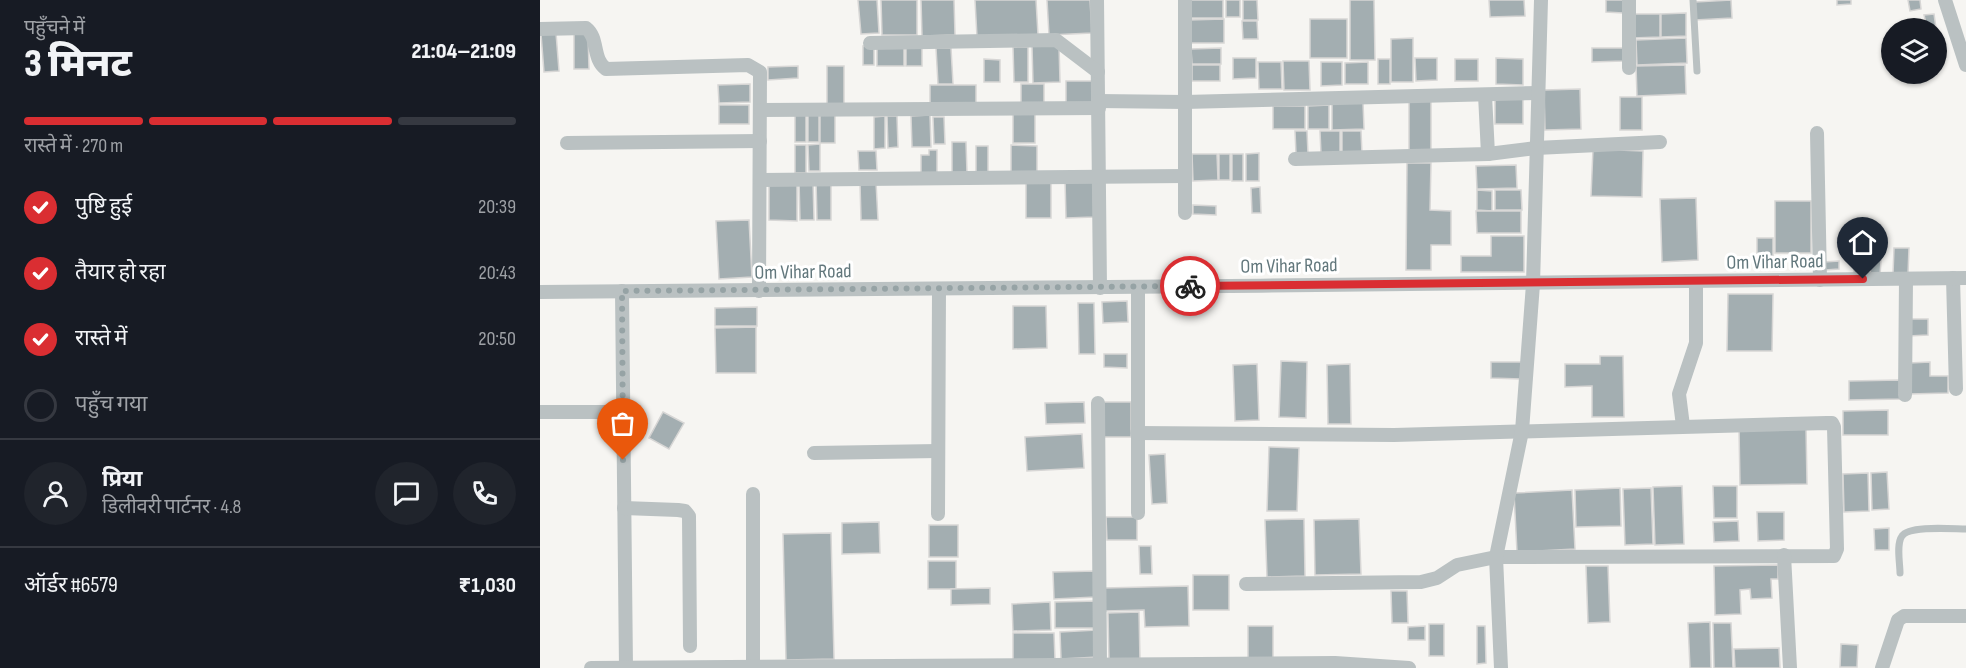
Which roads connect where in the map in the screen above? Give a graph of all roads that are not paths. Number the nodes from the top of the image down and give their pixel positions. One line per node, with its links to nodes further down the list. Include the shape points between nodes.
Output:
1 (1097, 0): 12 (street)
2 (1185, 0): 15 (street)
3 (1541, 0): 13 (street)
4 (1629, 0): 10 (street)
5 (1693, 0): 11 (lane)
6 (1945, 0): 9 (street)
7 (540, 29): 17 (street, via 586,28 594,39 599,62 606,69 754,67 762,79)
8 (870, 44): 12 (street, via 1056,40)
9 (1966, 64)
10 (1629, 68)
11 (1697, 71)
12 (1098, 72): 16 (street)
13 (1538, 93): 14 (street); 22 (street)
14 (1485, 95): 15 (street); 23 (street)
15 (1185, 102): 16 (street); 25 (street)
16 (1098, 104): 17 (street); 26 (street)
17 (761, 110): 19 (street)
18 (1817, 133): 31 (street)
19 (760, 141): 21 (street); 27 (street)
20 (1660, 142): 22 (street)
21 (567, 143)
22 (1536, 148): 23 (street); 33 (street)
23 (1488, 154): 24 (street)
24 (1295, 159)
25 (1185, 176): 26 (street); 28 (street)
26 (1100, 177): 27 (street); 35 (street)
27 (760, 180): 38 (street)
28 (1185, 213)
29 (1959, 278): 30 (street, Om Vihar Road); 40 (street)
30 (1905, 279): 31 (street, Om Vihar Road); 41 (street)
31 (1820, 280): 32 (street, Om Vihar Road)
32 (1696, 282): 33 (street, Om Vihar Road); 45 (street, via 1696,343 1679,394)
33 (1533, 284): 34 (street, Om Vihar Road); 46 (street)
34 (1138, 287): 35 (street, Om Vihar Road); 47 (street)
35 (1100, 288): 36 (street, Om Vihar Road)
36 (939, 289): 38 (street, Om Vihar Road); 48 (street)
37 (622, 291): 38 (street, Om Vihar Road); 39 (street, Om Vihar Road); 44 (street)
38 (759, 291)
39 (540, 292)
40 (1956, 389)
41 (1905, 395)
42 (1098, 403): 62 (street)
43 (540, 412): 44 (street)
44 (623, 412): 51 (street)
45 (1683, 426): 46 (street); 55 (street, via 1832,423 1836,553 1830,557)
46 (1522, 431): 47 (street, via 1394,435); 56 (street)
47 (1137, 433): 52 (street)
48 (938, 451): 49 (street); 53 (street)
49 (814, 453)
50 (753, 494): 65 (street)
51 (624, 508): 60 (street, via 678,510 689,516); 69 (street)
52 (1138, 513)
53 (938, 514)
54 (1966, 529): 57 (lane, via 1911,530 1902,535)
55 (1784, 555): 56 (street); 72 (street)
56 (1496, 557): 58 (street, via 1457,565 1437,578 1421,582); 71 (street)
57 (1900, 573)
58 (1246, 584)
59 (1966, 616): 73 (street, via 1904,616 1898,620)
60 (690, 646)
61 (1335, 665): 64 (street); 70 (street)
62 (1096, 666): 63 (street); 67 (street)
63 (1157, 666): 64 (street)
64 (1217, 666)
65 (753, 667): 66 (street); 69 (street)
66 (890, 667): 67 (street)
67 (979, 667)
68 (591, 668): 69 (street)
69 (626, 668)
70 (1409, 668)
71 (1502, 668)
72 (1790, 668)
73 (1882, 668)

